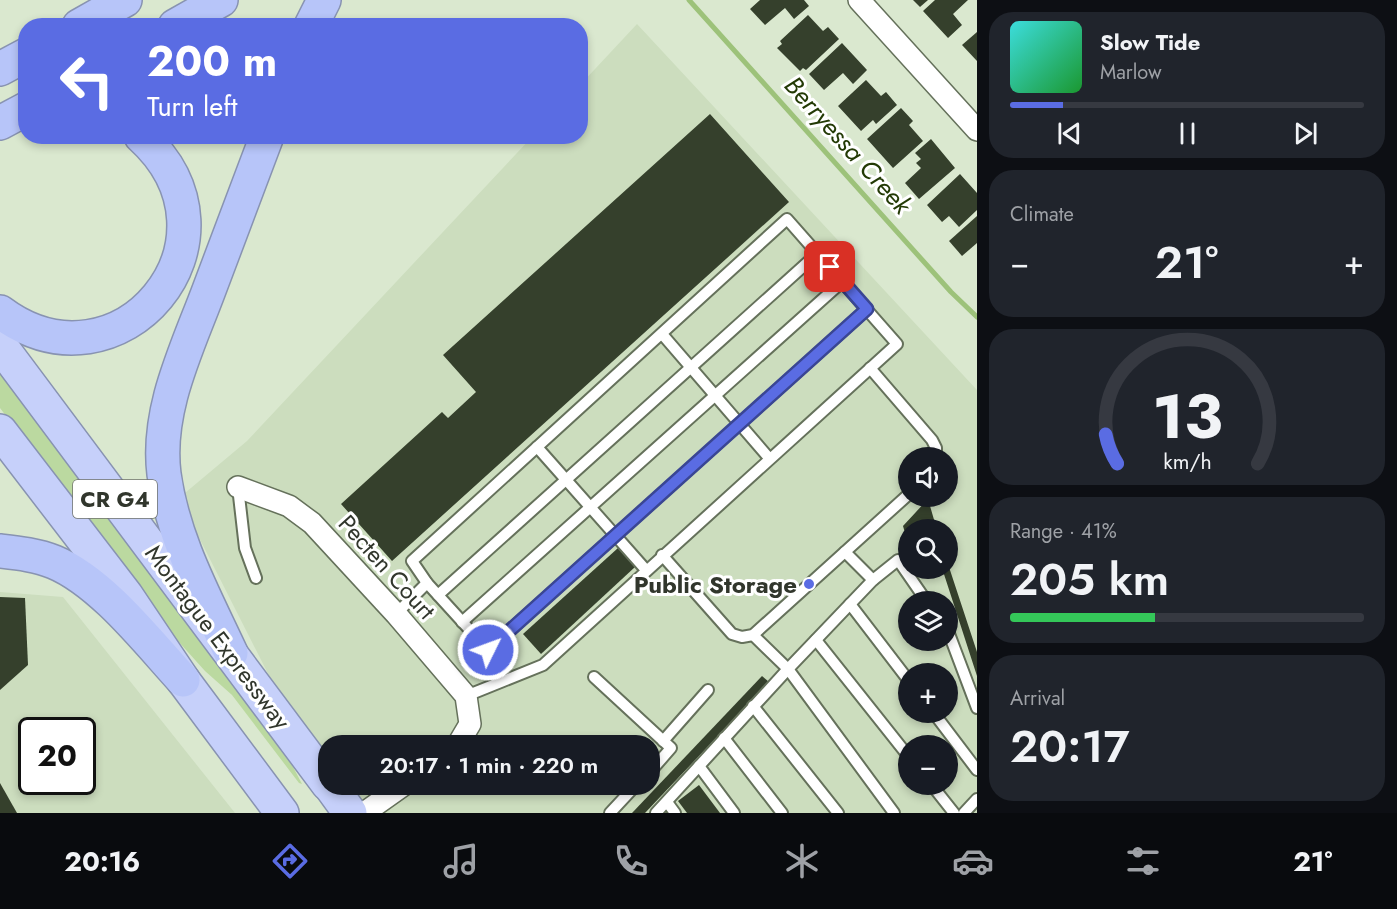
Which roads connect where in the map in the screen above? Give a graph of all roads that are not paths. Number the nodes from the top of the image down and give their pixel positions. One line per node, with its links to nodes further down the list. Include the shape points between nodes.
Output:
1 (125, 0): 5 (highway)
2 (221, 0): 6 (highway)
3 (324, 0): 7 (highway)
4 (859, 0): 14 (street)
5 (93, 18)
6 (189, 18)
7 (315, 18)
8 (18, 59): 9 (highway)
9 (0, 69)
10 (18, 113): 11 (highway)
11 (0, 123)
12 (18, 123): 13 (highway)
13 (0, 130)
14 (977, 130)
15 (149, 144): 20 (highway, via 171,170 184,214 180,257 161,294 129,322 93,336 52,336)
16 (264, 144): 51 (highway, via 176,377 163,439 164,472 175,525)
17 (818, 253): 18 (lane); 21 (lane, via 787,219); 23 (lane)
18 (843, 281): 19 (lane); 25 (lane)
19 (867, 309): 24 (lane, via 897,344); 26 (lane)
20 (0, 312)
21 (662, 334): 23 (lane); 28 (lane)
22 (0, 345): 51 (highway, Montague Expressway / CR G4)
23 (691, 367): 25 (lane); 31 (lane)
24 (870, 368): 29 (lane); 30 (lane)
25 (715, 396): 26 (lane); 34 (lane)
26 (739, 424): 30 (lane); 35 (lane)
27 (0, 431): 55 (highway, Montague Expressway / CR G4, via 126,595)
28 (537, 447): 31 (lane); 42 (lane, via 412,561)
29 (936, 447)
30 (769, 458): 38 (lane)
31 (566, 480): 34 (lane); 44 (lane)
32 (238, 487): 40 (lane, via 245,548); 46 (street, Pecten Court, via 289,506 312,523)
33 (898, 504): 37 (lane)
34 (591, 507): 35 (lane); 47 (lane)
35 (615, 535): 39 (lane); 47 (lane, via 488,650)
36 (0, 550): 55 (highway, via 39,557 81,577 115,606)
37 (845, 552): 41 (lane); 48 (lane)
38 (662, 555): 39 (lane); 48 (lane, via 732,634 742,638)
39 (646, 570): 57 (lane, via 543,665)
40 (256, 578)
41 (873, 580): 43 (lane, via 898,560); 45 (lane)
42 (427, 582): 44 (lane); 46 (lane)
43 (919, 591)
44 (438, 595): 47 (lane)
45 (850, 604): 49 (lane); 52 (lane)
46 (396, 614): 57 (street, Pecten Court)
47 (462, 622)
48 (753, 635): 53 (lane)
49 (816, 640): 53 (lane); 65 (lane)
50 (956, 651): 59 (lane)
51 (231, 653): 68 (highway, Montague Expressway / CR G4)
52 (898, 667)
53 (788, 669): 58 (lane); 86 (lane)
54 (594, 677): 64 (lane)
55 (183, 680): 61 (highway, Montague Expressway / CR G4)
56 (708, 690): 64 (lane)
57 (466, 696): 62 (street, via 470,724)
58 (753, 705): 63 (lane); 85 (lane)
59 (977, 708)
60 (941, 723): 69 (lane)
61 (221, 730): 76 (highway, via 252,795); 77 (highway, Montague Expressway / CR G4)
62 (464, 735)
63 (724, 738): 67 (lane); 84 (lane)
64 (663, 741): 66 (lane, via 671,748)
65 (898, 743)
66 (660, 760)
67 (699, 766): 75 (lane); 83 (lane)
68 (318, 769)
69 (977, 770)
70 (337, 795): 78 (highway, Montague Expressway / CR G4)
71 (389, 795): 79 (street)
72 (627, 795): 80 (lane)
73 (940, 795): 87 (lane)
74 (977, 799): 88 (lane)
75 (667, 802): 81 (lane); 82 (lane)
76 (255, 813)
77 (282, 813)
78 (350, 813)
79 (364, 813)
80 (610, 813)
81 (656, 813)
82 (675, 813)
83 (734, 813)
84 (782, 813)
85 (838, 813)
86 (894, 813)
87 (954, 813)
88 (964, 813)

